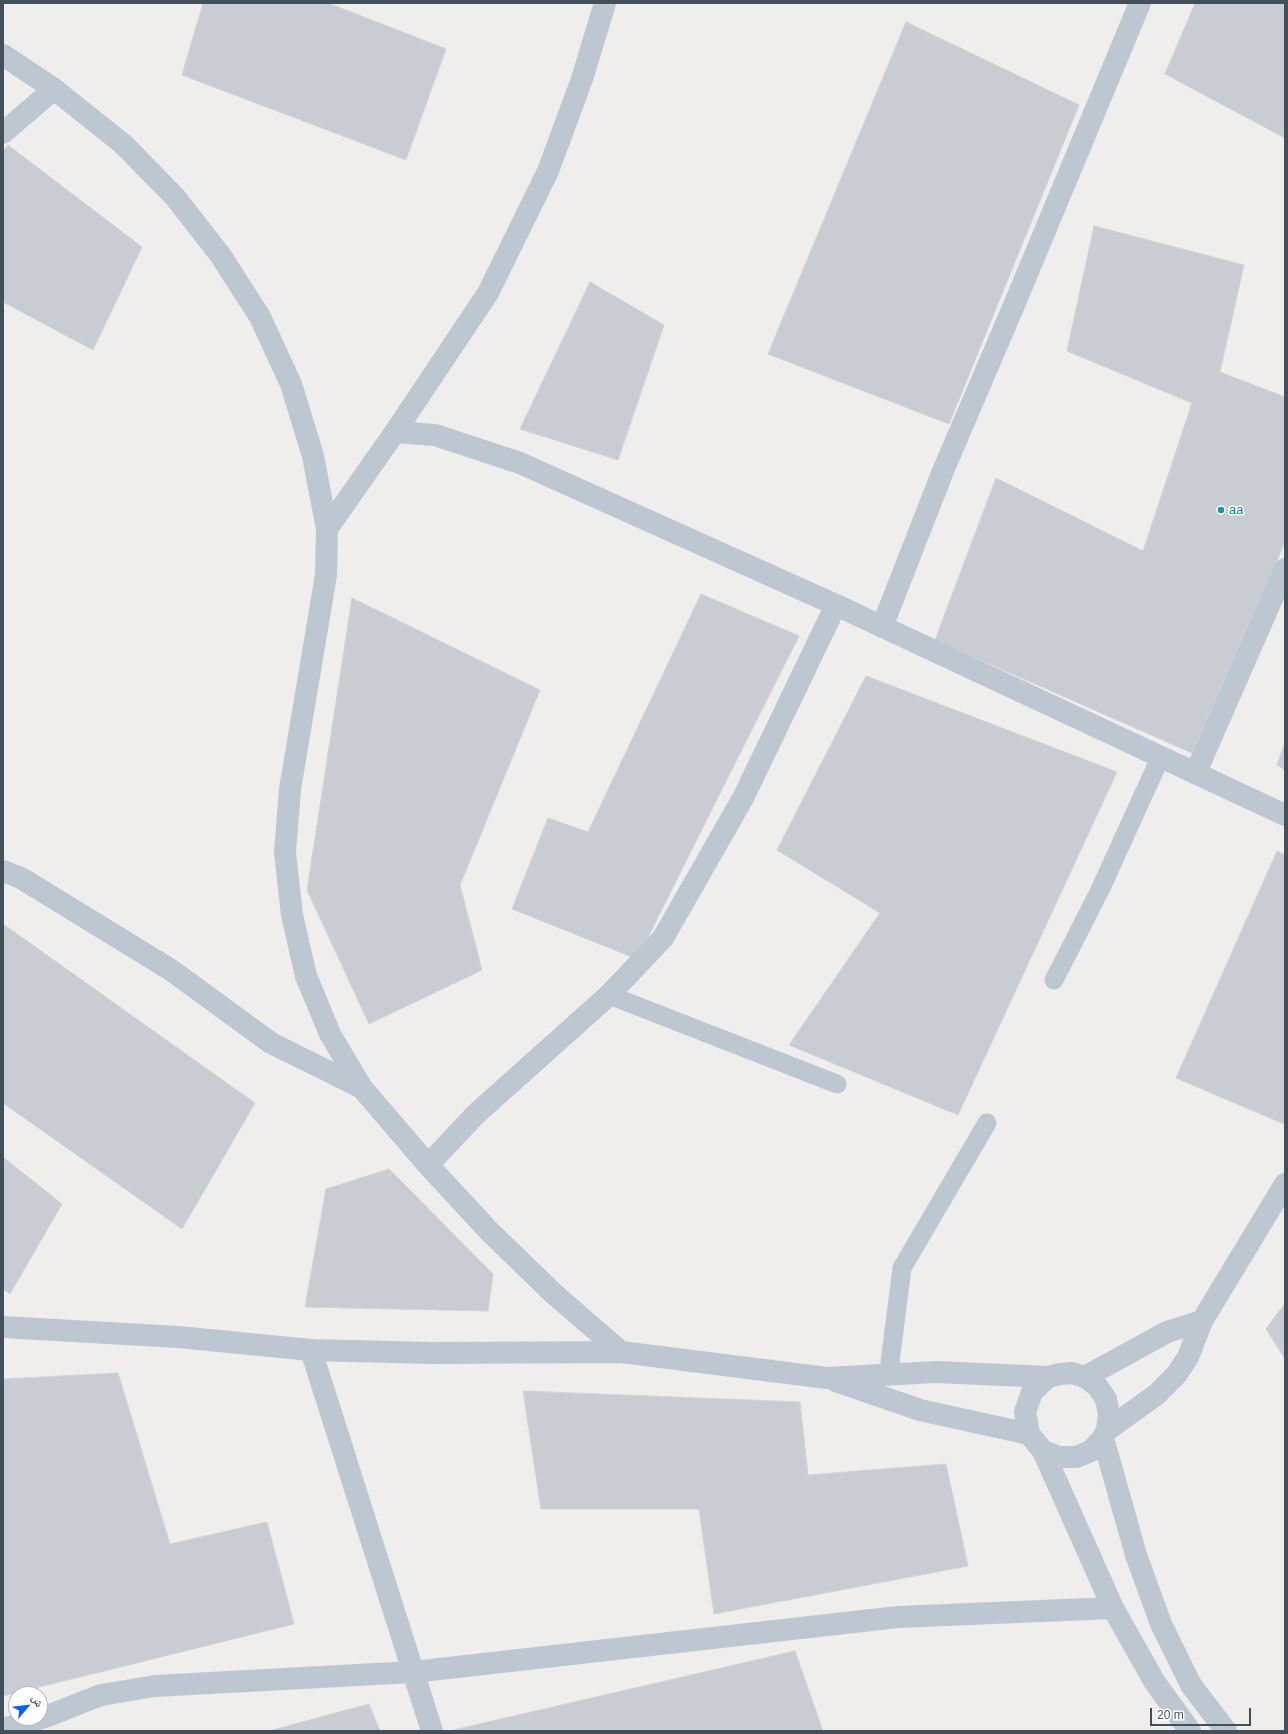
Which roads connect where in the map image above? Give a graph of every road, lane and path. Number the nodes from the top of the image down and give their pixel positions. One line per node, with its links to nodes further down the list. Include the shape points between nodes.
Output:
1 (605, 3): 6 (street, via 582,79 545,178 488,292)
2 (1140, 3): 10 (street, via 946,465)
3 (3, 55): 4 (street)
4 (54, 89): 5 (street); 7 (street, via 123,144 175,197 221,256 260,317 291,384 313,456)
5 (3, 133)
6 (395, 432): 7 (street); 9 (street, via 435,435 520,463)
7 (327, 529): 18 (street, via 326,575 290,789 286,852 292,915 306,976 330,1034)
8 (1285, 569): 12 (street)
9 (836, 605): 10 (street); 16 (street, via 744,798 663,938)
10 (882, 627): 11 (street)
11 (1161, 756): 12 (street); 15 (lane, via 1100,890)
12 (1196, 772): 13 (street)
13 (1285, 815)
14 (3, 871): 18 (street, via 21,878 171,970 271,1043)
15 (1054, 980)
16 (609, 995): 17 (lane); 20 (street, via 476,1114)
17 (837, 1084)
18 (362, 1088): 20 (street)
19 (987, 1123): 26 (lane, via 902,1268 890,1362)
20 (428, 1165): 25 (street, via 537,1277)
21 (1285, 1184): 22 (street)
22 (1202, 1321): 28 (street, via 1167,1332); 31 (street, via 1188,1357 1177,1374 1156,1395)
23 (3, 1327): 24 (street, via 178,1337)
24 (312, 1350): 25 (street, via 432,1354); 34 (street)
25 (621, 1352): 29 (street)
26 (894, 1374): 27 (street, via 936,1372); 29 (street)
27 (1048, 1377): 28 (street, via 1072,1374); 30 (street, via 1032,1392 1025,1412)
28 (1085, 1377): 31 (street, via 1097,1386 1106,1399 1109,1414)
29 (827, 1378): 30 (street, via 920,1410)
30 (1028, 1434): 32 (street)
31 (1105, 1434): 32 (street, via 1091,1451 1076,1457 1059,1457); 38 (street, via 1136,1555 1161,1624 1191,1685)
32 (1043, 1450): 33 (street)
33 (1113, 1608): 34 (street, via 898,1617); 37 (street, via 1154,1681)
34 (413, 1672): 35 (street, via 155,1686 101,1696 45,1717); 36 (street)
35 (3, 1729)
36 (432, 1731)
37 (1190, 1731)
38 (1226, 1731)

